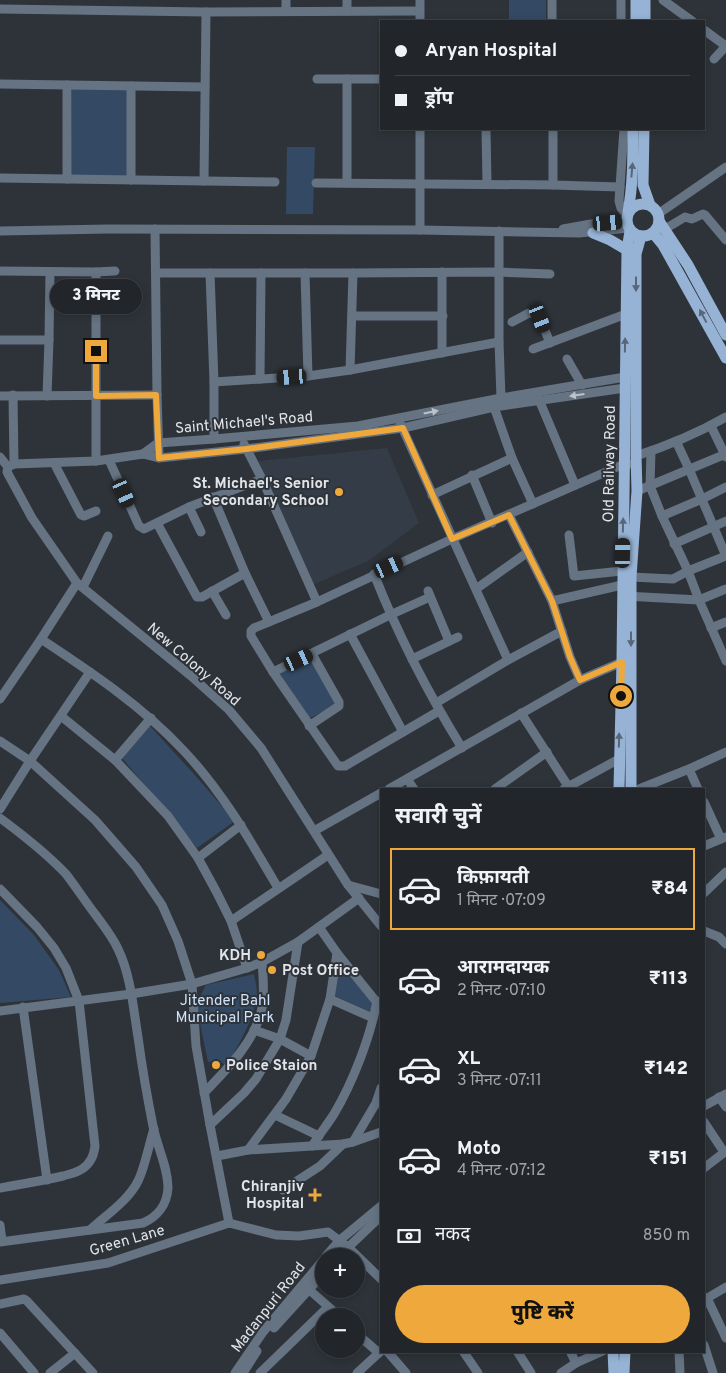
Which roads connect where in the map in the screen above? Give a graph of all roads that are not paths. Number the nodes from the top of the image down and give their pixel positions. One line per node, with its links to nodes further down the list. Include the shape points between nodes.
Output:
1 (66, 0): 12 (street)
2 (135, 0): 13 (street)
3 (286, 0): 14 (street)
4 (347, 0): 15 (street)
5 (420, 0): 16 (street)
6 (552, 0): 19 (street)
7 (621, 0): 20 (street)
8 (636, 0): 21 (main road)
9 (645, 0): 22 (main road)
10 (666, 1): 23 (street)
11 (0, 9): 12 (street)
12 (66, 10): 13 (street)
13 (135, 10): 17 (street)
14 (286, 11): 15 (street); 17 (street)
15 (347, 11): 16 (street)
16 (419, 11): 18 (street)
17 (206, 12): 33 (street)
18 (420, 20)
19 (552, 20)
20 (622, 20)
21 (636, 20)
22 (646, 20)
23 (691, 20)
24 (705, 31): 25 (street)
25 (726, 46): 26 (street)
26 (714, 59)
27 (317, 79): 28 (street)
28 (347, 79): 29 (street); 47 (street)
29 (380, 79)
30 (0, 84): 31 (street)
31 (67, 85): 32 (street); 42 (street)
32 (131, 86): 33 (street); 43 (street)
33 (205, 87): 44 (street)
34 (420, 130): 48 (street)
35 (486, 130): 49 (street)
36 (553, 130): 50 (street)
37 (624, 130): 51 (street)
38 (633, 130): 53 (main road, Old Railway Road, one-way to 38)
39 (644, 130): 52 (main road, via 643,186)
40 (726, 168): 52 (street)
41 (0, 178): 42 (street)
42 (67, 179): 43 (street)
43 (131, 180): 44 (street)
44 (204, 181): 45 (street)
45 (275, 182)
46 (316, 183): 47 (street)
47 (347, 183): 48 (street)
48 (420, 184): 49 (street); 55 (street)
49 (487, 184): 50 (street)
50 (553, 185): 51 (street)
51 (620, 187): 53 (street, via 619,204)
52 (657, 220): 53 (main road, via 645,236); 53 (main road, via 640,203 635,205); 60 (street, via 692,219 703,214); 78 (main road, via 688,265); 85 (main road, one-way to 52, via 668,253)
53 (630, 224): 58 (street, via 591,224); 59 (street); 61 (main road, Old Railway Road); 118 (main road, Old Railway Road, one-way to 118, via 636,254)
54 (155, 229): 55 (street); 56 (street); 66 (street)
55 (420, 230): 57 (street)
56 (0, 231)
57 (499, 231): 58 (street); 68 (street)
58 (543, 232): 59 (street)
59 (593, 233): 61 (main road)
60 (726, 240)
61 (627, 250): 74 (main road, Old Railway Road)
62 (115, 271): 65 (street)
63 (0, 272): 64 (street)
64 (50, 272): 65 (street); 80 (street)
65 (96, 272): 97 (street)
66 (156, 272): 69 (street); 93 (street)
67 (442, 272): 68 (street); 71 (street); 76 (street)
68 (498, 272): 73 (street); 81 (street)
69 (210, 273): 70 (street); 90 (street)
70 (261, 273): 72 (street); 89 (street)
71 (353, 273): 72 (street); 75 (street)
72 (305, 274): 88 (street)
73 (550, 274)
74 (626, 314): 82 (street); 91 (main road, Old Railway Road, one-way to 74)
75 (352, 316): 76 (street); 87 (street)
76 (443, 316): 84 (street)
77 (512, 322): 82 (street, via 529,313 536,314)
78 (726, 335)
79 (0, 340): 80 (street)
80 (49, 340): 96 (street)
81 (498, 342): 84 (street); 99 (street)
82 (550, 343): 83 (street)
83 (533, 349)
84 (442, 353): 87 (street)
85 (726, 358)
86 (567, 359): 92 (street)
87 (350, 370): 88 (street)
88 (308, 376): 89 (street)
89 (260, 379): 90 (street)
90 (214, 382): 106 (street)
91 (625, 382): 92 (street, Saint Michael's Road); 98 (street, Saint Michael's Road, one-way to 98); 118 (main road, Old Railway Road)
92 (582, 385): 98 (street, Saint Michael's Road)
93 (156, 395): 97 (street); 108 (street)
94 (0, 396): 95 (street)
95 (13, 396): 96 (street); 121 (street)
96 (47, 396): 97 (street)
97 (96, 396): 117 (street)
98 (538, 396): 99 (street, Saint Michael's Road); 100 (street, Saint Michael's Road); 124 (street)
99 (501, 398): 101 (street, Saint Michael's Road, one-way to 99)
100 (494, 407): 104 (street, Saint Michael's Road); 115 (street)
101 (398, 418): 104 (street); 105 (street, Saint Michael's Road, via 358,426)
102 (726, 418): 103 (street)
103 (711, 426): 107 (street); 112 (street)
104 (403, 428): 109 (street, Saint Michael's Road); 128 (street)
105 (241, 437): 106 (street, Saint Michael's Road); 109 (street)
106 (214, 439): 108 (street, Saint Michael's Road)
107 (676, 441): 110 (street); 120 (street)
108 (158, 443): 111 (street, Saint Michael's Road); 114 (street)
109 (246, 449): 114 (street, Saint Michael's Road); 123 (street)
110 (651, 451): 118 (street); 125 (street)
111 (143, 454): 114 (street, Saint Michael's Road); 116 (street)
112 (726, 455): 120 (street)
113 (0, 457): 121 (street, New Colony Road)
114 (159, 458)
115 (512, 458): 122 (street); 131 (street)
116 (109, 460): 117 (street); 138 (street, via 139,526 144,529)
117 (96, 461): 119 (street)
118 (632, 461): 124 (street); 127 (main road, Old Railway Road); 151 (main road, Old Railway Road, one-way to 118)
119 (54, 463): 121 (street); 133 (street, via 81,515)
120 (689, 469): 125 (street); 130 (street)
121 (7, 470): 150 (street, New Colony Road, via 32,518)
122 (472, 475): 128 (street); 137 (street)
123 (262, 479): 129 (street); 157 (street)
124 (575, 485): 131 (street)
125 (650, 486): 127 (street); 135 (street)
126 (726, 487): 130 (street)
127 (637, 491): 151 (main road, Old Railway Road)
128 (432, 494): 143 (street)
129 (213, 497): 132 (street); 148 (street)
130 (702, 499): 135 (street); 139 (street)
131 (533, 504): 134 (street)
132 (189, 507): 138 (street); 140 (street)
133 (96, 511)
134 (509, 515): 137 (street); 145 (street)
135 (662, 516): 144 (street)
136 (726, 521): 139 (street)
137 (492, 522): 143 (street)
138 (157, 523): 154 (street, via 195,595 199,598)
139 (713, 527): 144 (street); 146 (street)
140 (202, 532)
141 (569, 535): 151 (street, via 574,576)
142 (108, 536): 150 (street)
143 (452, 539): 149 (street); 152 (street)
144 (674, 544): 147 (street)
145 (528, 552): 152 (street); 156 (street)
146 (726, 556): 147 (street)
147 (688, 571): 151 (street, via 668,580); 155 (street)
148 (245, 573): 154 (street); 160 (street)
149 (374, 574): 157 (street); 159 (street)
150 (80, 585): 165 (street); 204 (street, New Colony Road, via 229,710 260,748)
151 (625, 585): 155 (street); 156 (street); 170 (main road, Old Railway Road); 196 (main road, Old Railway Road, one-way to 196)
152 (476, 589): 169 (street)
153 (726, 589): 155 (street)
154 (212, 591): 158 (street)
155 (699, 600): 162 (street)
156 (552, 601): 163 (street)
157 (317, 602): 160 (street)
158 (226, 615)
159 (390, 615): 164 (street); 168 (street); 168 (street, via 429,594 454,639)
160 (269, 622): 172 (street, via 250,631)
161 (726, 622): 162 (street)
162 (711, 628): 167 (street)
163 (562, 631): 169 (street); 173 (street)
164 (350, 634): 166 (street); 181 (street)
165 (41, 639): 171 (street); 174 (street)
166 (312, 654): 172 (street); 180 (street, via 339,706)
167 (725, 657)
168 (412, 659): 176 (street)
169 (508, 660): 176 (street)
170 (622, 662): 173 (street); 186 (main road, Old Railway Road, one-way to 170)
171 (90, 672): 178 (street); 179 (street)
172 (273, 672): 180 (street)
173 (580, 680): 177 (street)
174 (4, 685): 175 (street)
175 (0, 699)
176 (437, 707): 181 (street); 183 (street)
177 (521, 714): 183 (street); 184 (street)
178 (61, 716): 187 (street); 188 (street)
179 (151, 718): 187 (street); 203 (street, via 183,750)
180 (309, 726): 181 (street, via 336,764 342,767)
181 (402, 732)
182 (0, 741): 188 (street)
183 (462, 748): 190 (street)
184 (547, 752): 191 (street); 194 (street)
185 (726, 752): 189 (street)
186 (619, 759): 191 (street); 195 (main road, Old Railway Road)
187 (115, 760): 208 (street, via 168,816)
188 (30, 761): 201 (street); 225 (street, via 95,820 136,868 162,905)
189 (689, 769): 197 (street); 198 (street)
190 (407, 779): 192 (street); 193 (street)
191 (566, 787)
192 (392, 788)
193 (413, 788)
194 (496, 788)
195 (619, 788)
196 (631, 788)
197 (642, 788)
198 (698, 788)
199 (380, 794): 204 (street)
200 (705, 804): 205 (street)
201 (0, 809)
202 (0, 818): 226 (street, via 66,875 117,947 125,965)
203 (241, 825): 208 (street); 211 (street)
204 (314, 831): 207 (street, New Colony Road)
205 (723, 838): 206 (street)
206 (705, 846)
207 (328, 854): 210 (street, New Colony Road); 211 (street)
208 (198, 858): 216 (street)
209 (726, 872): 213 (street)
210 (348, 884): 214 (street); 215 (street, New Colony Road)
211 (278, 888): 216 (street)
212 (0, 889): 228 (street, via 54,948)
213 (705, 893)
214 (380, 894)
215 (359, 898): 217 (street, New Colony Road); 218 (street)
216 (231, 921): 224 (street)
217 (380, 925)
218 (319, 927): 220 (street); 222 (street)
219 (705, 931): 221 (street)
220 (298, 942): 223 (street); 234 (street)
221 (726, 944)
222 (337, 953): 227 (street); 229 (street)
223 (262, 962): 224 (street); 233 (street, via 262,1009)
224 (247, 968): 225 (street)
225 (192, 984): 226 (street); 237 (street, via 196,1046)
226 (131, 994): 228 (street); 244 (street)
227 (330, 999): 232 (street); 235 (street)
228 (79, 1001): 230 (street); 254 (street, via 94,1154 84,1169)
229 (379, 1004): 232 (street)
230 (23, 1007): 231 (street); 254 (street)
231 (0, 1011)
232 (373, 1018): 246 (street, via 353,1077)
233 (254, 1030): 234 (street); 237 (street, via 238,1057)
234 (280, 1039): 235 (street); 243 (street, via 244,1094)
235 (311, 1056): 241 (street)
236 (380, 1091): 247 (street)
237 (204, 1093): 243 (street)
238 (722, 1095): 239 (street); 240 (street)
239 (705, 1105)
240 (726, 1107)
241 (275, 1115): 246 (street); 250 (street)
242 (705, 1123): 251 (street)
243 (210, 1125): 252 (street)
244 (154, 1128): 261 (street, via 135,1188); 261 (street, via 167,1174 168,1190 159,1212 143,1223)
245 (380, 1132): 247 (street)
246 (319, 1136): 249 (street)
247 (353, 1142): 248 (street)
248 (343, 1144): 249 (street); 256 (street, via 320,1166)
249 (312, 1146): 250 (street)
250 (248, 1150): 252 (street)
251 (725, 1152): 253 (street)
252 (217, 1156): 259 (street)
253 (705, 1166)
254 (46, 1180): 255 (street)
255 (0, 1188)
256 (283, 1190)
257 (380, 1207): 262 (street, Madanpuri Road)
258 (380, 1217): 264 (street)
259 (229, 1223): 262 (street, via 276,1235 328,1232); 268 (street, Green Lane, via 108,1263)
260 (0, 1225): 263 (street)
261 (90, 1230): 263 (street)
262 (340, 1240): 264 (street); 265 (street, Madanpuri Road)
263 (1, 1242)
264 (348, 1247): 267 (street)
265 (333, 1248)
266 (315, 1272): 270 (street, Madanpuri Road)
267 (380, 1278)
268 (0, 1280)
269 (315, 1280): 270 (street, Madanpuri Road)
270 (306, 1286): 274 (street); 294 (street, Madanpuri Road, via 263,1332); 295 (street, Madanpuri Road)
271 (726, 1287): 272 (street)
272 (705, 1299): 276 (street)
273 (0, 1304): 280 (street, via 26,1300)
274 (328, 1307): 296 (street)
275 (0, 1333): 291 (street)
276 (726, 1338)
277 (365, 1340): 279 (street)
278 (705, 1348): 305 (street)
279 (380, 1351)
280 (75, 1353): 292 (street); 293 (street)
281 (381, 1353): 297 (street)
282 (383, 1353): 298 (street)
283 (464, 1353): 299 (street)
284 (518, 1353): 300 (street)
285 (571, 1353): 290 (street)
286 (598, 1353): 290 (street)
287 (613, 1353): 302 (main road)
288 (625, 1353): 303 (main road)
289 (679, 1353): 304 (street)
290 (576, 1363): 301 (street)
291 (34, 1373)
292 (50, 1373)
293 (93, 1373)
294 (235, 1373)
295 (243, 1373)
296 (260, 1373)
297 (357, 1373)
298 (406, 1373)
299 (478, 1373)
300 (532, 1373)
301 (562, 1373)
302 (614, 1373)
303 (624, 1373)
304 (680, 1373)
305 (713, 1373)

